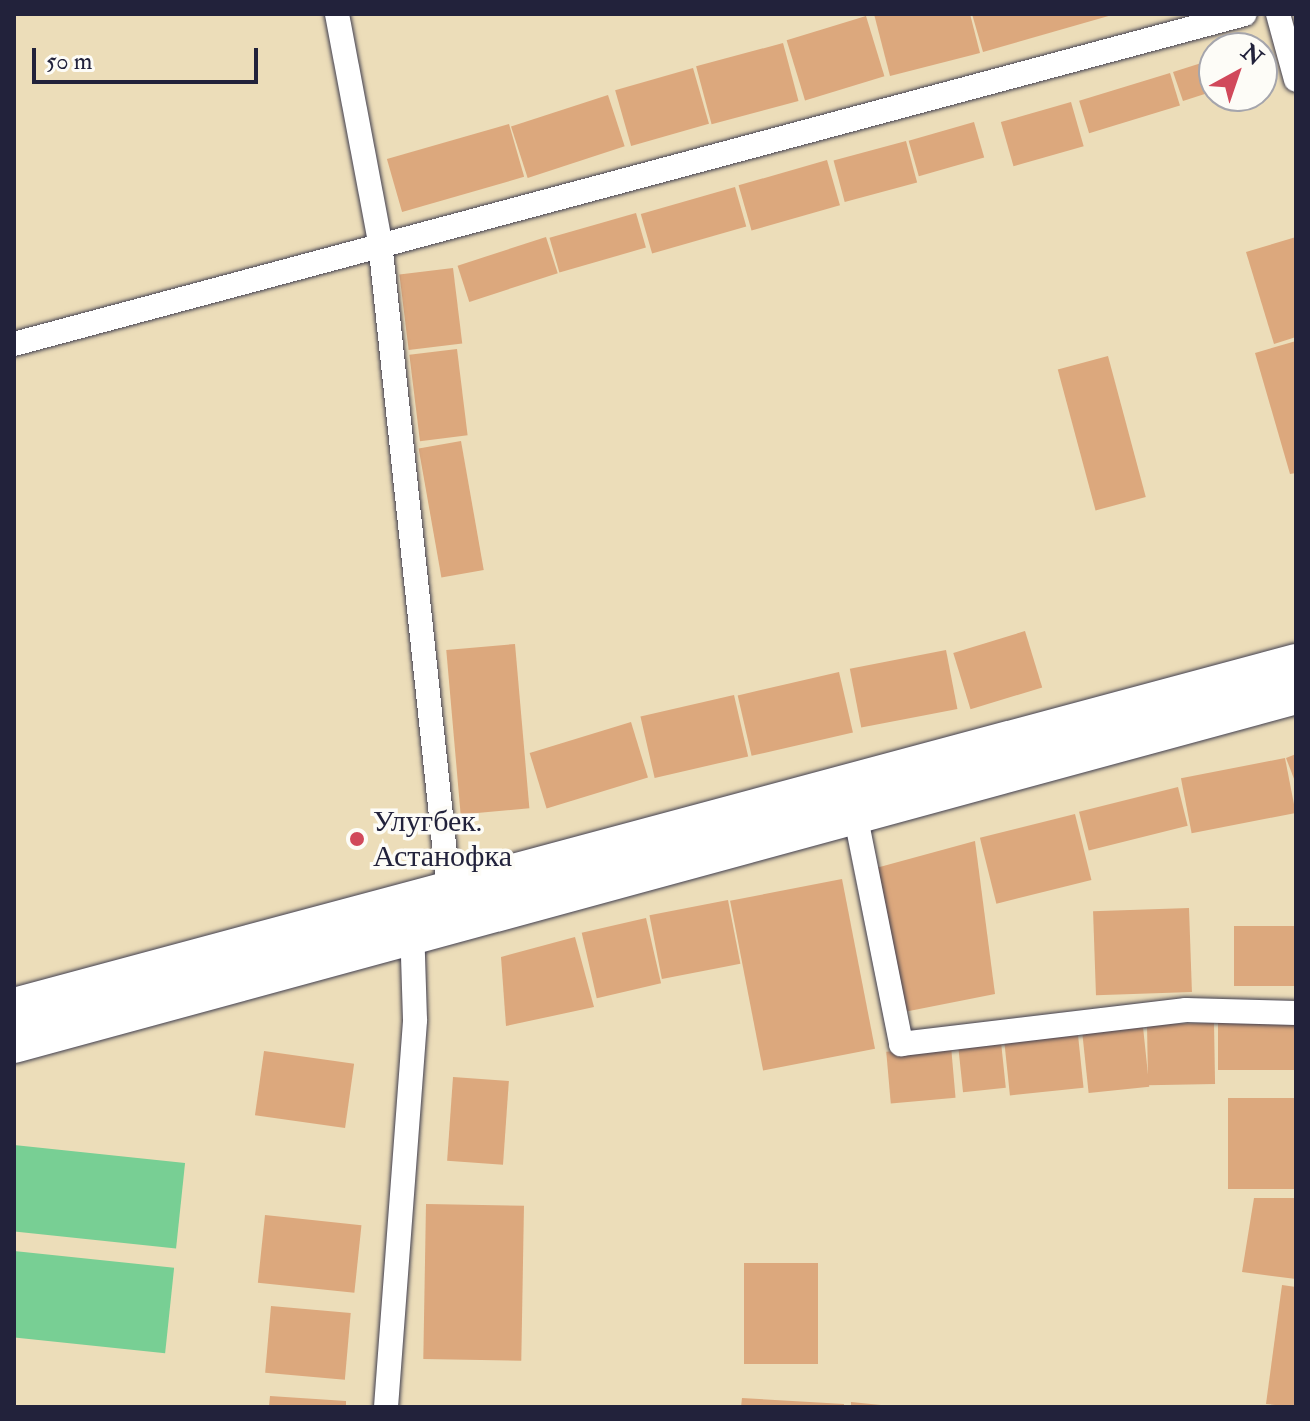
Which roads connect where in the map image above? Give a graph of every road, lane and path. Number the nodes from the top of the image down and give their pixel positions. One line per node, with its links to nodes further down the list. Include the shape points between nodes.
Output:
1 (337, 14): 5 (street)
2 (1245, 14): 5 (street)
3 (1278, 14): 4 (street)
4 (1296, 80)
5 (380, 242): 6 (street); 10 (street)
6 (14, 344)
7 (1296, 663): 10 (main road)
8 (1296, 695): 9 (main road)
9 (855, 813): 11 (main road); 13 (street, via 901,1044 1186,1010)
10 (449, 891): 11 (main road)
11 (411, 918): 12 (main road); 14 (main road); 15 (street, via 415,1020)
12 (14, 1007)
13 (1296, 1013)
14 (14, 1044)
15 (386, 1407)

